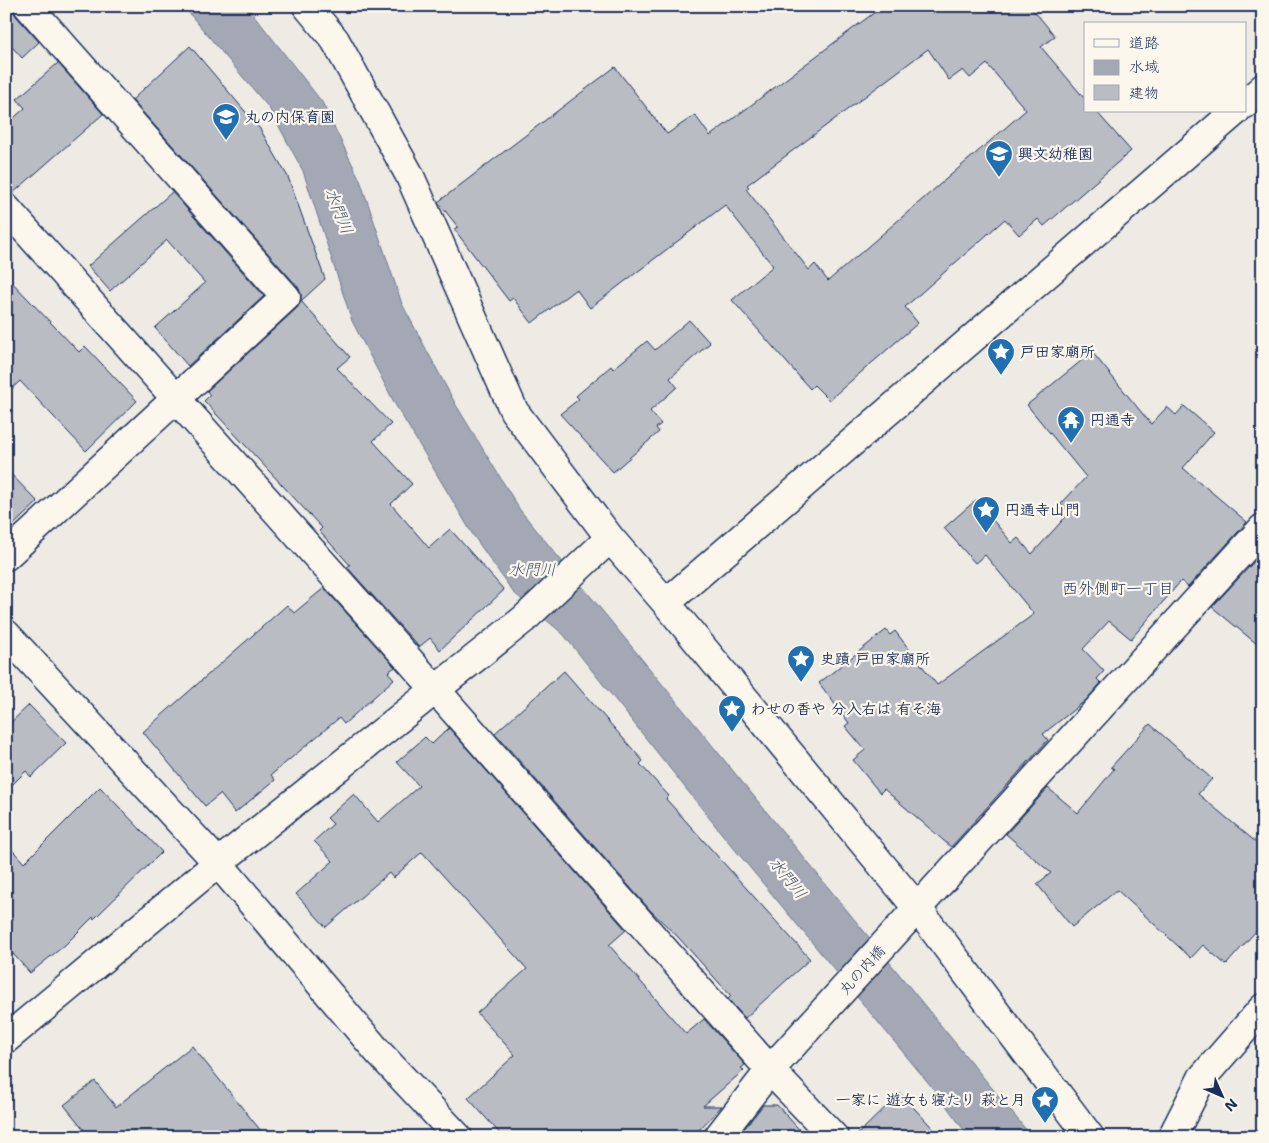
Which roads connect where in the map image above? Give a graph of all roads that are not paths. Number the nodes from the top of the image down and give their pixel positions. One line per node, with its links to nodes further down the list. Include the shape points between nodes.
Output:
1 (28, 6): 7 (street, via 286,297)
2 (307, 6): 9 (street, via 336,40 409,174 514,411)
3 (1263, 88): 4 (street)
4 (1246, 103)
5 (1235, 112): 11 (street)
6 (6, 208): 7 (street)
7 (177, 399): 10 (street); 13 (street)
8 (1263, 528): 15 (street, 丸の内橋)
9 (610, 538): 11 (street); 13 (street, via 524,619)
10 (6, 556)
11 (666, 603): 15 (street)
12 (6, 634): 14 (street)
13 (435, 689): 14 (street); 18 (street)
14 (218, 863): 17 (street); 19 (street, via 379,1053)
15 (918, 909): 18 (street, 丸の内橋); 22 (street)
16 (1263, 1008): 23 (street, via 1202,1078)
17 (6, 1039)
18 (770, 1070): 20 (street, 丸の内橋); 21 (street)
19 (458, 1137)
20 (718, 1137)
21 (834, 1137)
22 (1090, 1137)
23 (1172, 1137)

